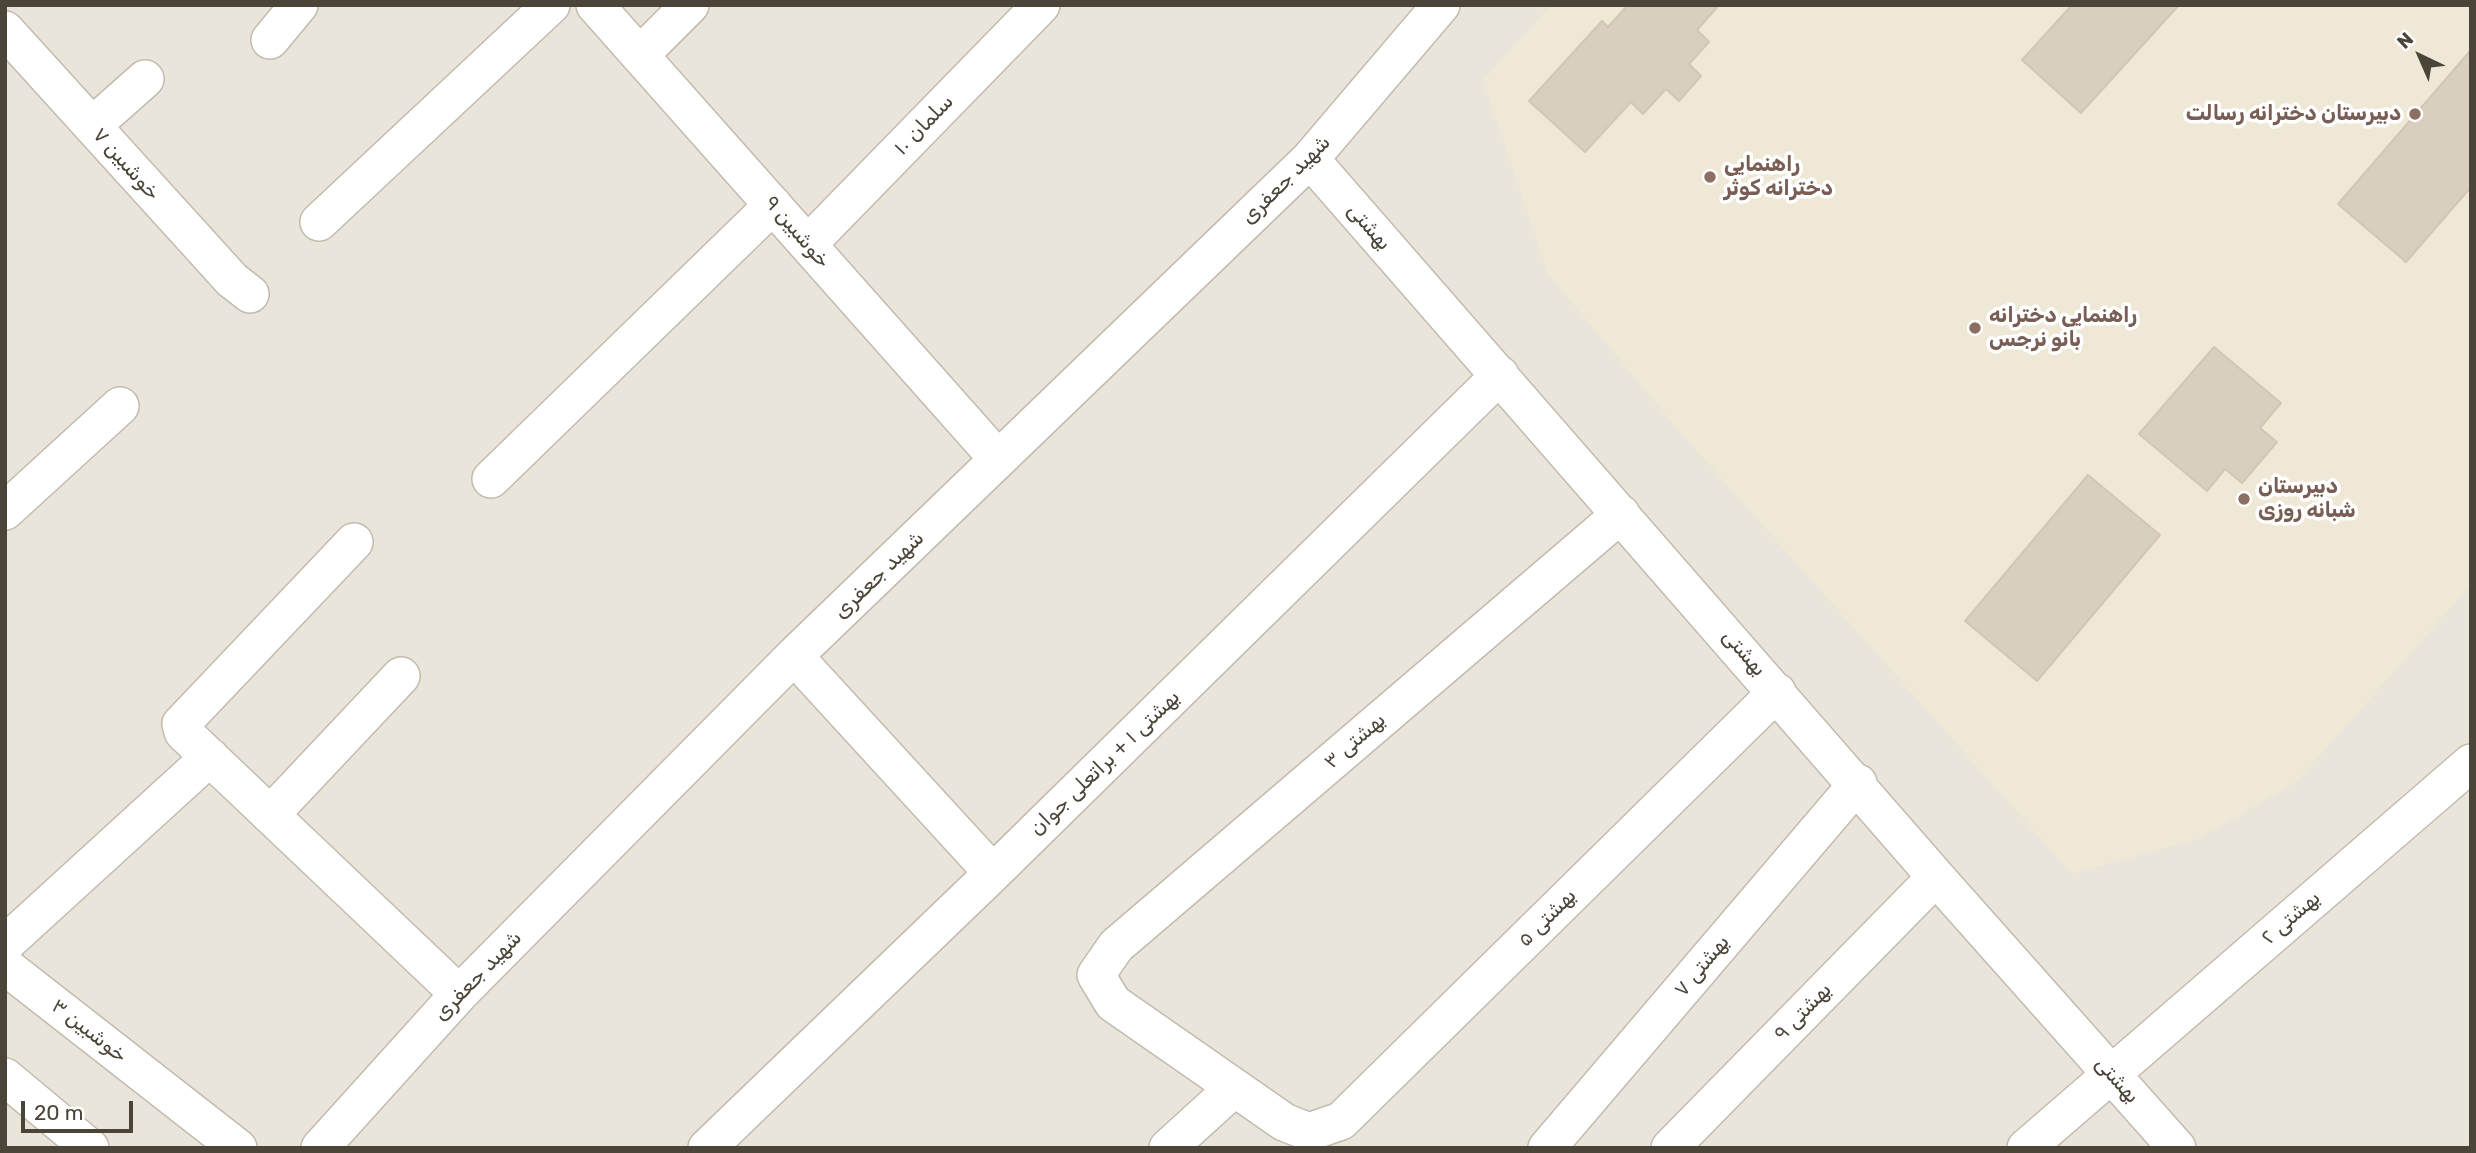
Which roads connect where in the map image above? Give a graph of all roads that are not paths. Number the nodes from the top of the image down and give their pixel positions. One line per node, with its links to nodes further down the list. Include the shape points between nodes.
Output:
1 (299, 5): 8 (street)
2 (551, 5): 14 (street)
3 (595, 5): 9 (street, خوشبین ۹)
4 (690, 5): 9 (street)
5 (1041, 5): 15 (street, سلمان ۱۰)
6 (1441, 5): 12 (street, شهید جعفری)
7 (5, 30): 11 (street, خوشبین ۷)
8 (270, 40)
9 (640, 55): 13 (street, خوشبین ۹)
10 (145, 79): 11 (street)
11 (92, 126): 16 (street, خوشبین ۷)
12 (1310, 159): 17 (street, بهشتی); 19 (street, شهید جعفری)
13 (773, 205): 15 (street, خوشبین ۹); 20 (street)
14 (318, 222)
15 (808, 244): 19 (street, خوشبین ۹)
16 (250, 295)
17 (1500, 375): 22 (street, بهشتی); 31 (street, بهشتی ۱ + براتعلی جوان)
18 (120, 406): 21 (street)
19 (998, 459): 24 (street, شهید جعفری)
20 (491, 479)
21 (5, 511)
22 (1621, 513): 26 (street, بهشتی); 38 (street, بهشتی ۳, via 1116,946 1096,975 1113,1003)
23 (354, 542): 27 (street, via 181,724 183,732)
24 (794, 656): 31 (street); 35 (street, شهید جعفری)
25 (401, 676): 30 (street)
26 (1777, 692): 29 (street, بهشتی); 38 (street, بهشتی ۵, via 1341,1121 1309,1132 1284,1122)
27 (209, 757): 30 (street); 33 (street)
28 (2471, 763): 36 (street, بهشتی ۲)
29 (1858, 783): 32 (street, بهشتی); 44 (street, بهشتی ۷)
30 (271, 815): 35 (street)
31 (993, 873): 42 (street, بهشتی ۱ + براتعلی جوان)
32 (1936, 877): 36 (street, بهشتی); 45 (street, بهشتی ۹)
33 (5, 944)
34 (5, 965): 40 (street, خوشبین ۳)
35 (459, 994): 41 (street, شهید جعفری)
36 (2111, 1073): 46 (street, بهشتی ۲); 47 (street, بهشتی)
37 (5, 1077): 39 (street)
38 (1234, 1088): 43 (street)
39 (90, 1148)
40 (238, 1148)
41 (320, 1148)
42 (707, 1148)
43 (1168, 1148)
44 (1547, 1148)
45 (1670, 1148)
46 (2026, 1148)
47 (2177, 1148)

